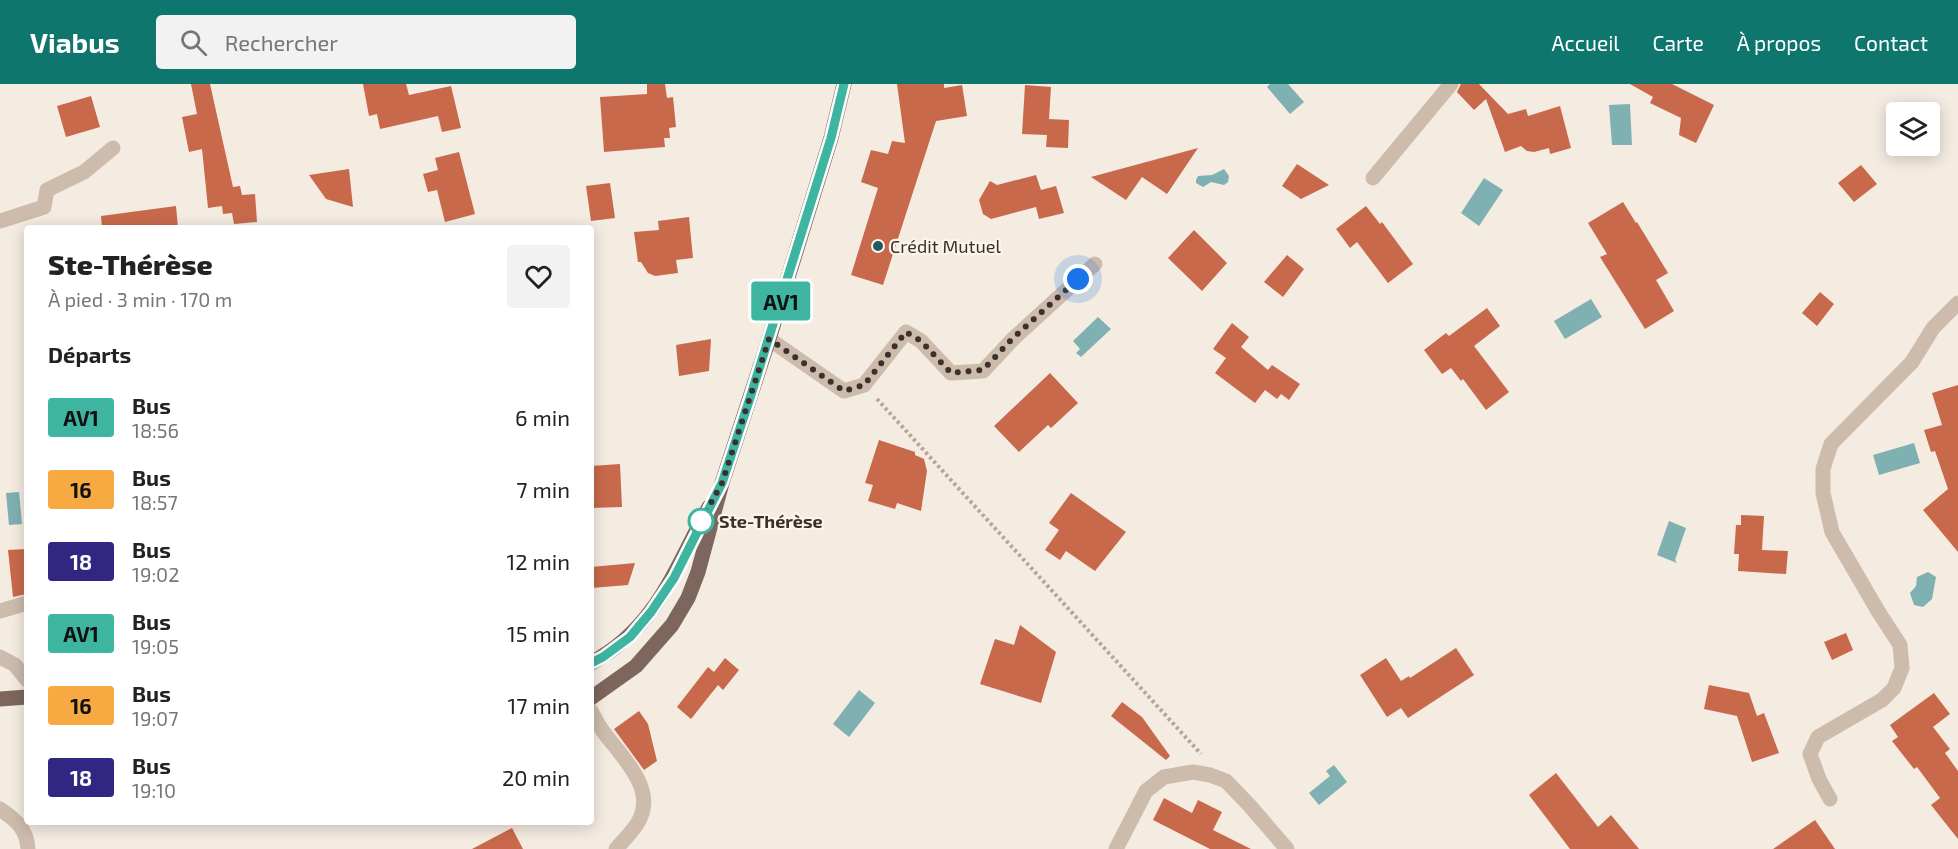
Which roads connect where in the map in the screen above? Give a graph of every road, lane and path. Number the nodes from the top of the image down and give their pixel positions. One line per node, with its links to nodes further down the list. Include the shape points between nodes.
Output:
1 (844, 84): 8 (main road)
2 (1451, 84): 4 (street)
3 (112, 148): 5 (street, via 84,171 47,190 44,207)
4 (1373, 178)
5 (0, 221)
6 (1095, 264): 9 (street, via 983,370 951,373 921,341 906,332)
7 (1958, 303): 21 (street, via 1932,328 1912,362 1831,444 1823,469 1823,493 1832,532 1900,645 1902,668 1894,688 1882,700 1818,737 1810,754)
8 (769, 339): 9 (street, via 844,391); 10 (main road)
9 (864, 385): 20 (path)
10 (722, 483): 14 (main road, via 674,578 651,612 630,637); 17 (main road, via 698,572 672,625 636,666)
11 (24, 604): 12 (street)
12 (0, 611)
13 (0, 657): 15 (street, via 15,664)
14 (594, 662)
15 (24, 676)
16 (24, 696): 18 (main road)
17 (594, 696)
18 (0, 699)
19 (594, 716): 24 (street, via 642,789 638,823)
20 (1202, 755)
21 (1830, 800)
22 (0, 809): 23 (street, via 19,822)
23 (28, 849)
24 (616, 849)
25 (1116, 849): 26 (street, via 1146,791 1164,777 1193,772 1226,781)
26 (1287, 849)

